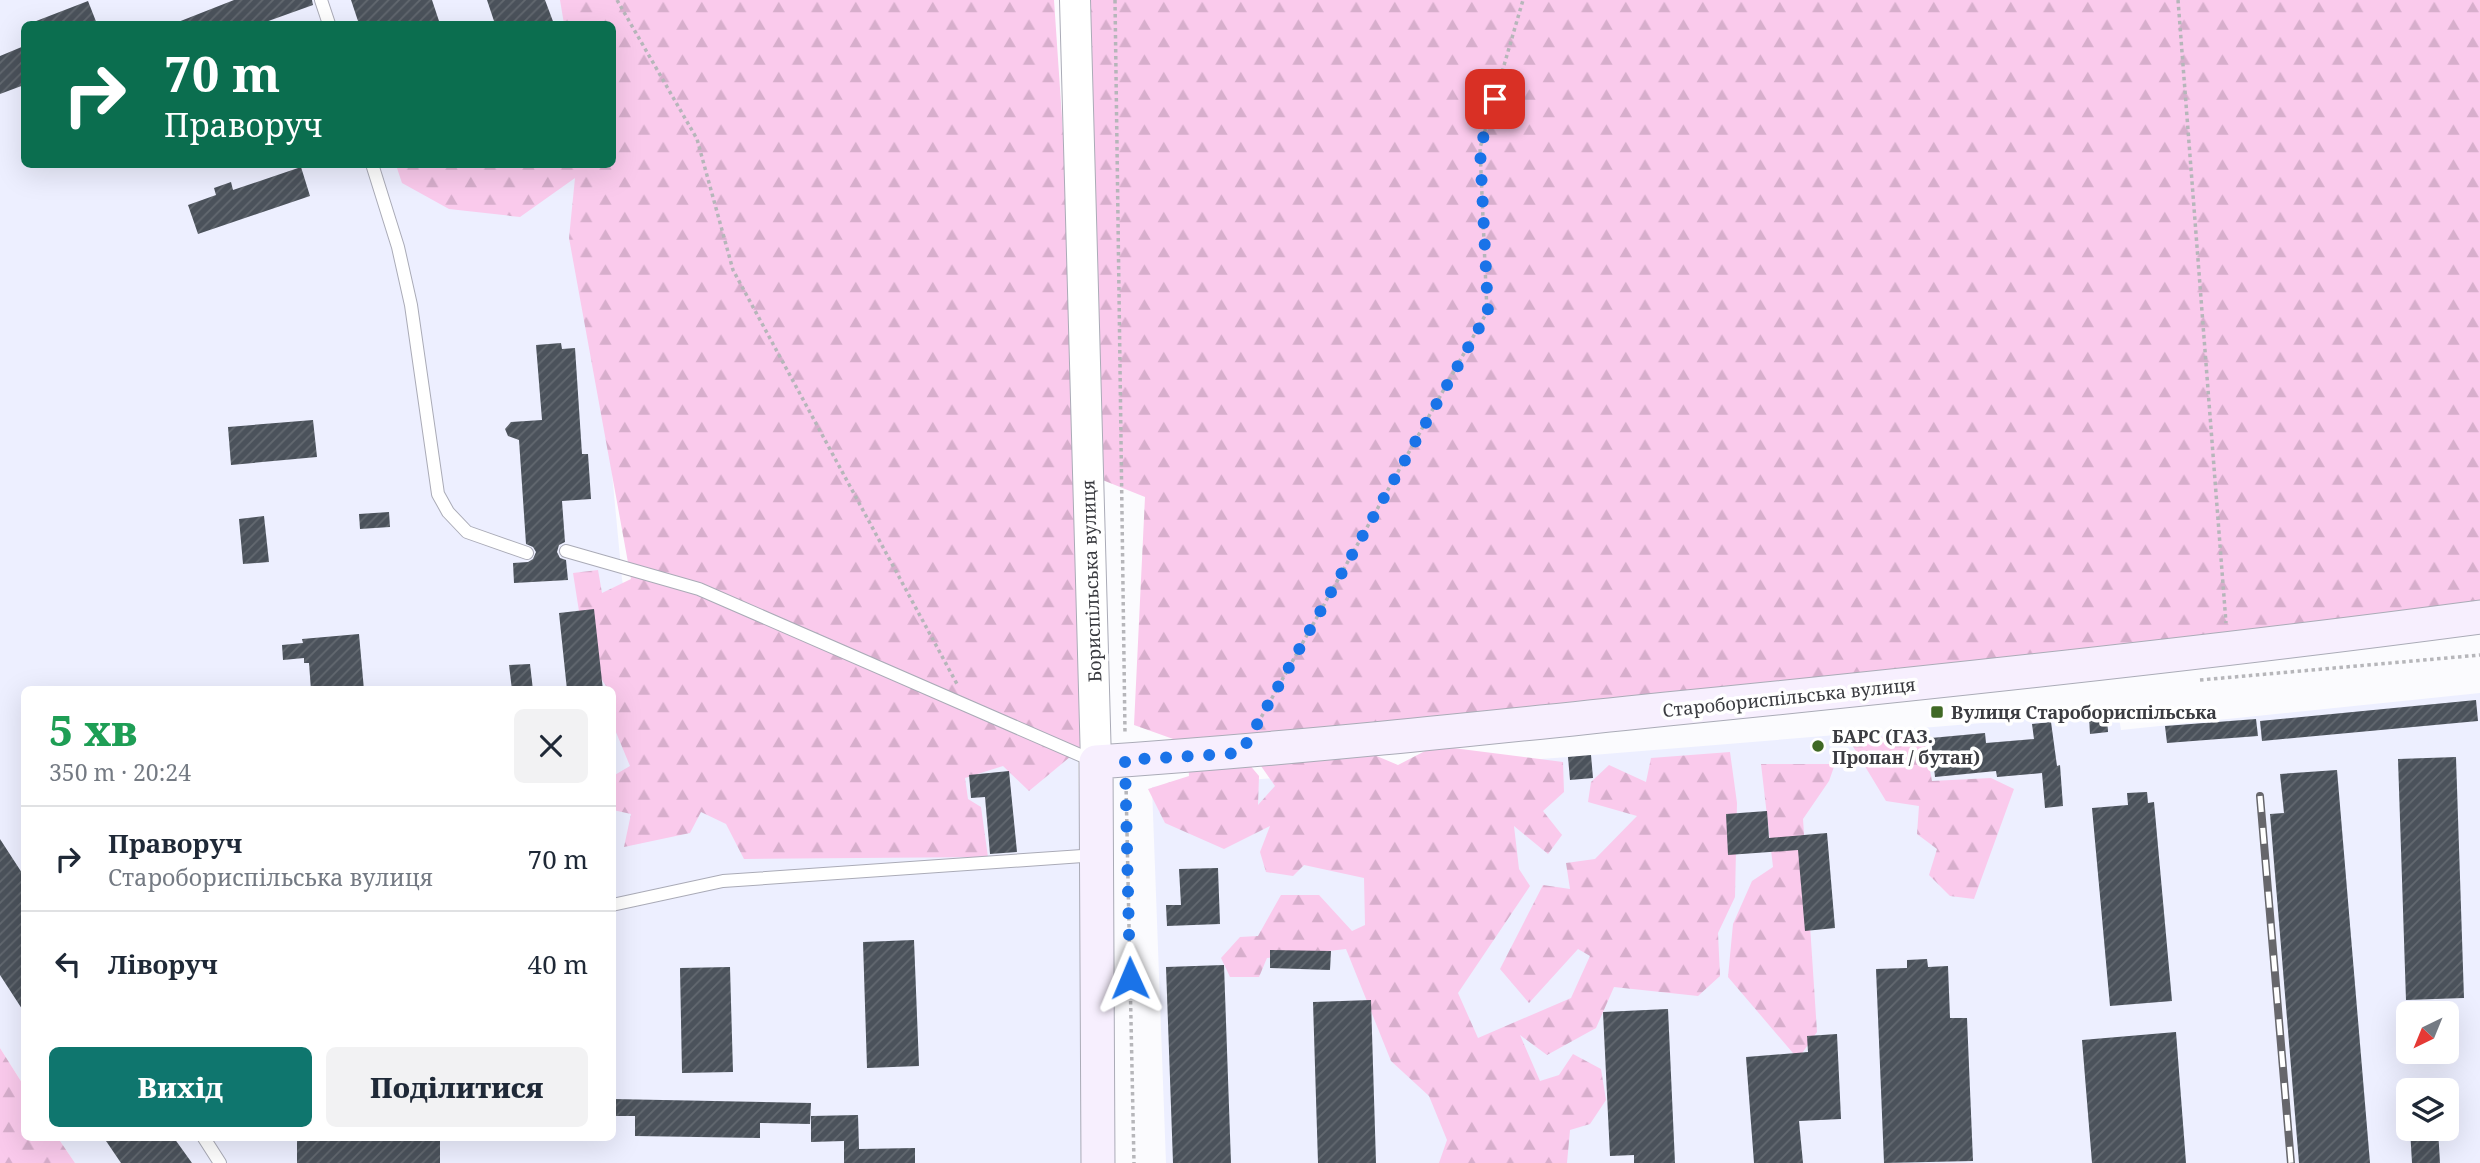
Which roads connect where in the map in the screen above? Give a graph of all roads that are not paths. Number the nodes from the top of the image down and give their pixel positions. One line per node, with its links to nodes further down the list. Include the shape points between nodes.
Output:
1 (321, 0): 3 (lane)
2 (1075, 0): 8 (street, Бориспільська вулиця)
3 (328, 21)
4 (373, 168): 6 (lane, via 411,305 438,494 467,532)
5 (566, 551): 8 (lane, via 699,589 969,707)
6 (527, 553)
7 (2480, 617): 8 (main road, Старобориспільська вулиця, via 2228,650 1241,753)
8 (1110, 761): 9 (main road, Бориспільська вулиця)
9 (1097, 855): 10 (lane, via 723,881); 13 (main road, Бориспільська вулиця)
10 (616, 904)
11 (206, 1141): 12 (lane)
12 (220, 1163)
13 (1098, 1163)

